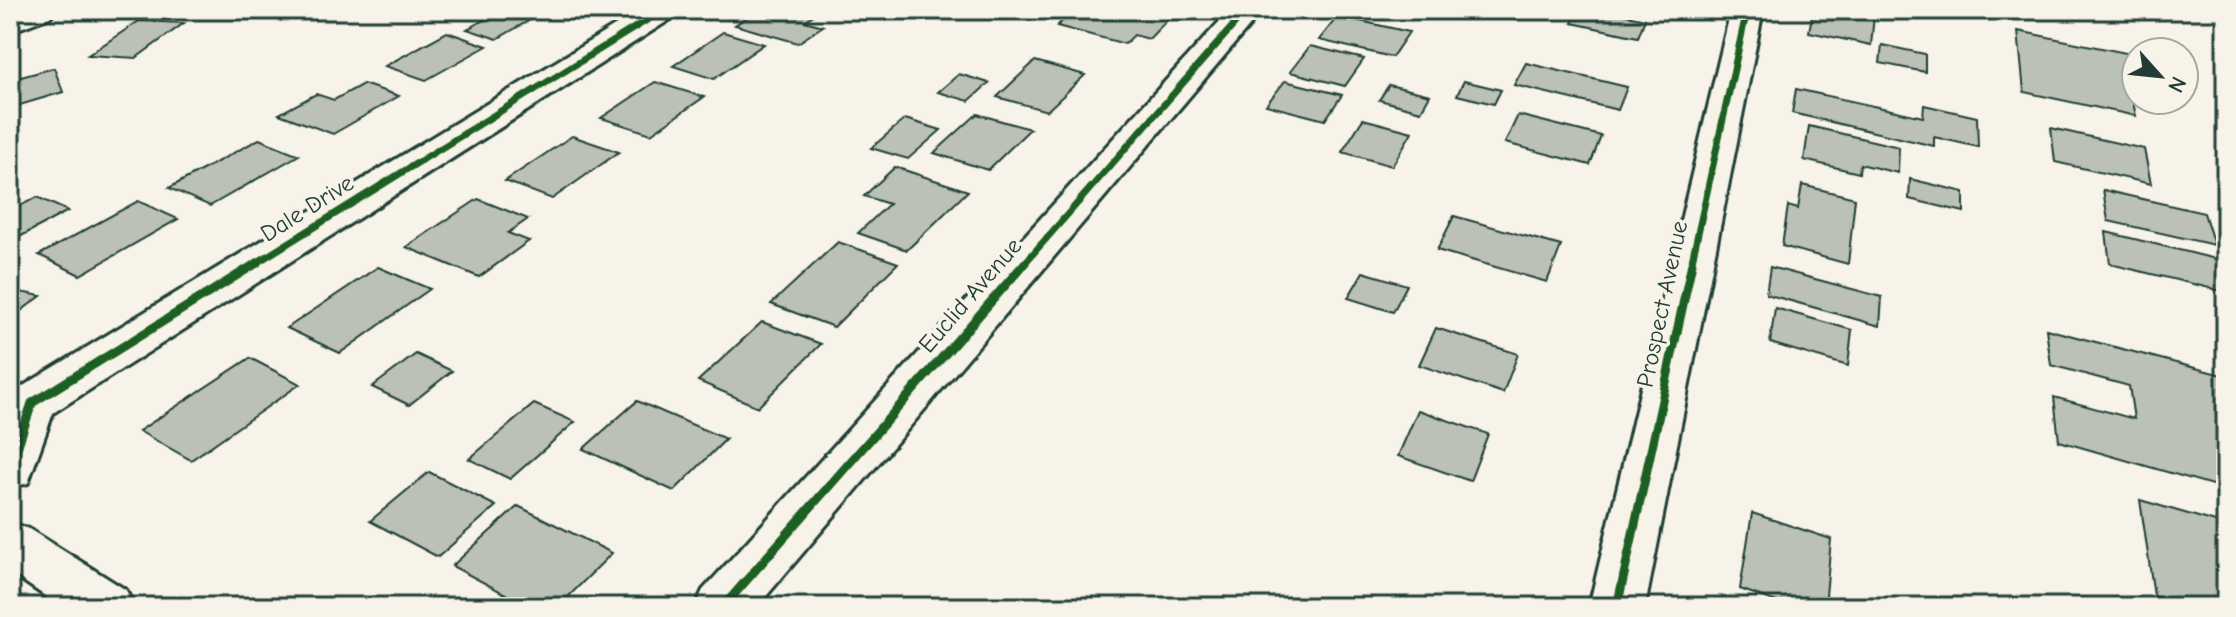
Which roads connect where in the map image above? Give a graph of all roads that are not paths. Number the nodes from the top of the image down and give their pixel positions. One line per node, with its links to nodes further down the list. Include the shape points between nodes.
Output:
1 (39, 10): 5 (street)
2 (663, 10): 6 (street, Dale Drive, via 32,403)
3 (1247, 10): 9 (street, Euclid Avenue)
4 (1747, 10): 10 (street, Prospect Avenue)
5 (10, 22)
6 (10, 469)
7 (10, 544): 8 (street)
8 (106, 607)
9 (723, 607)
10 (1617, 607)

